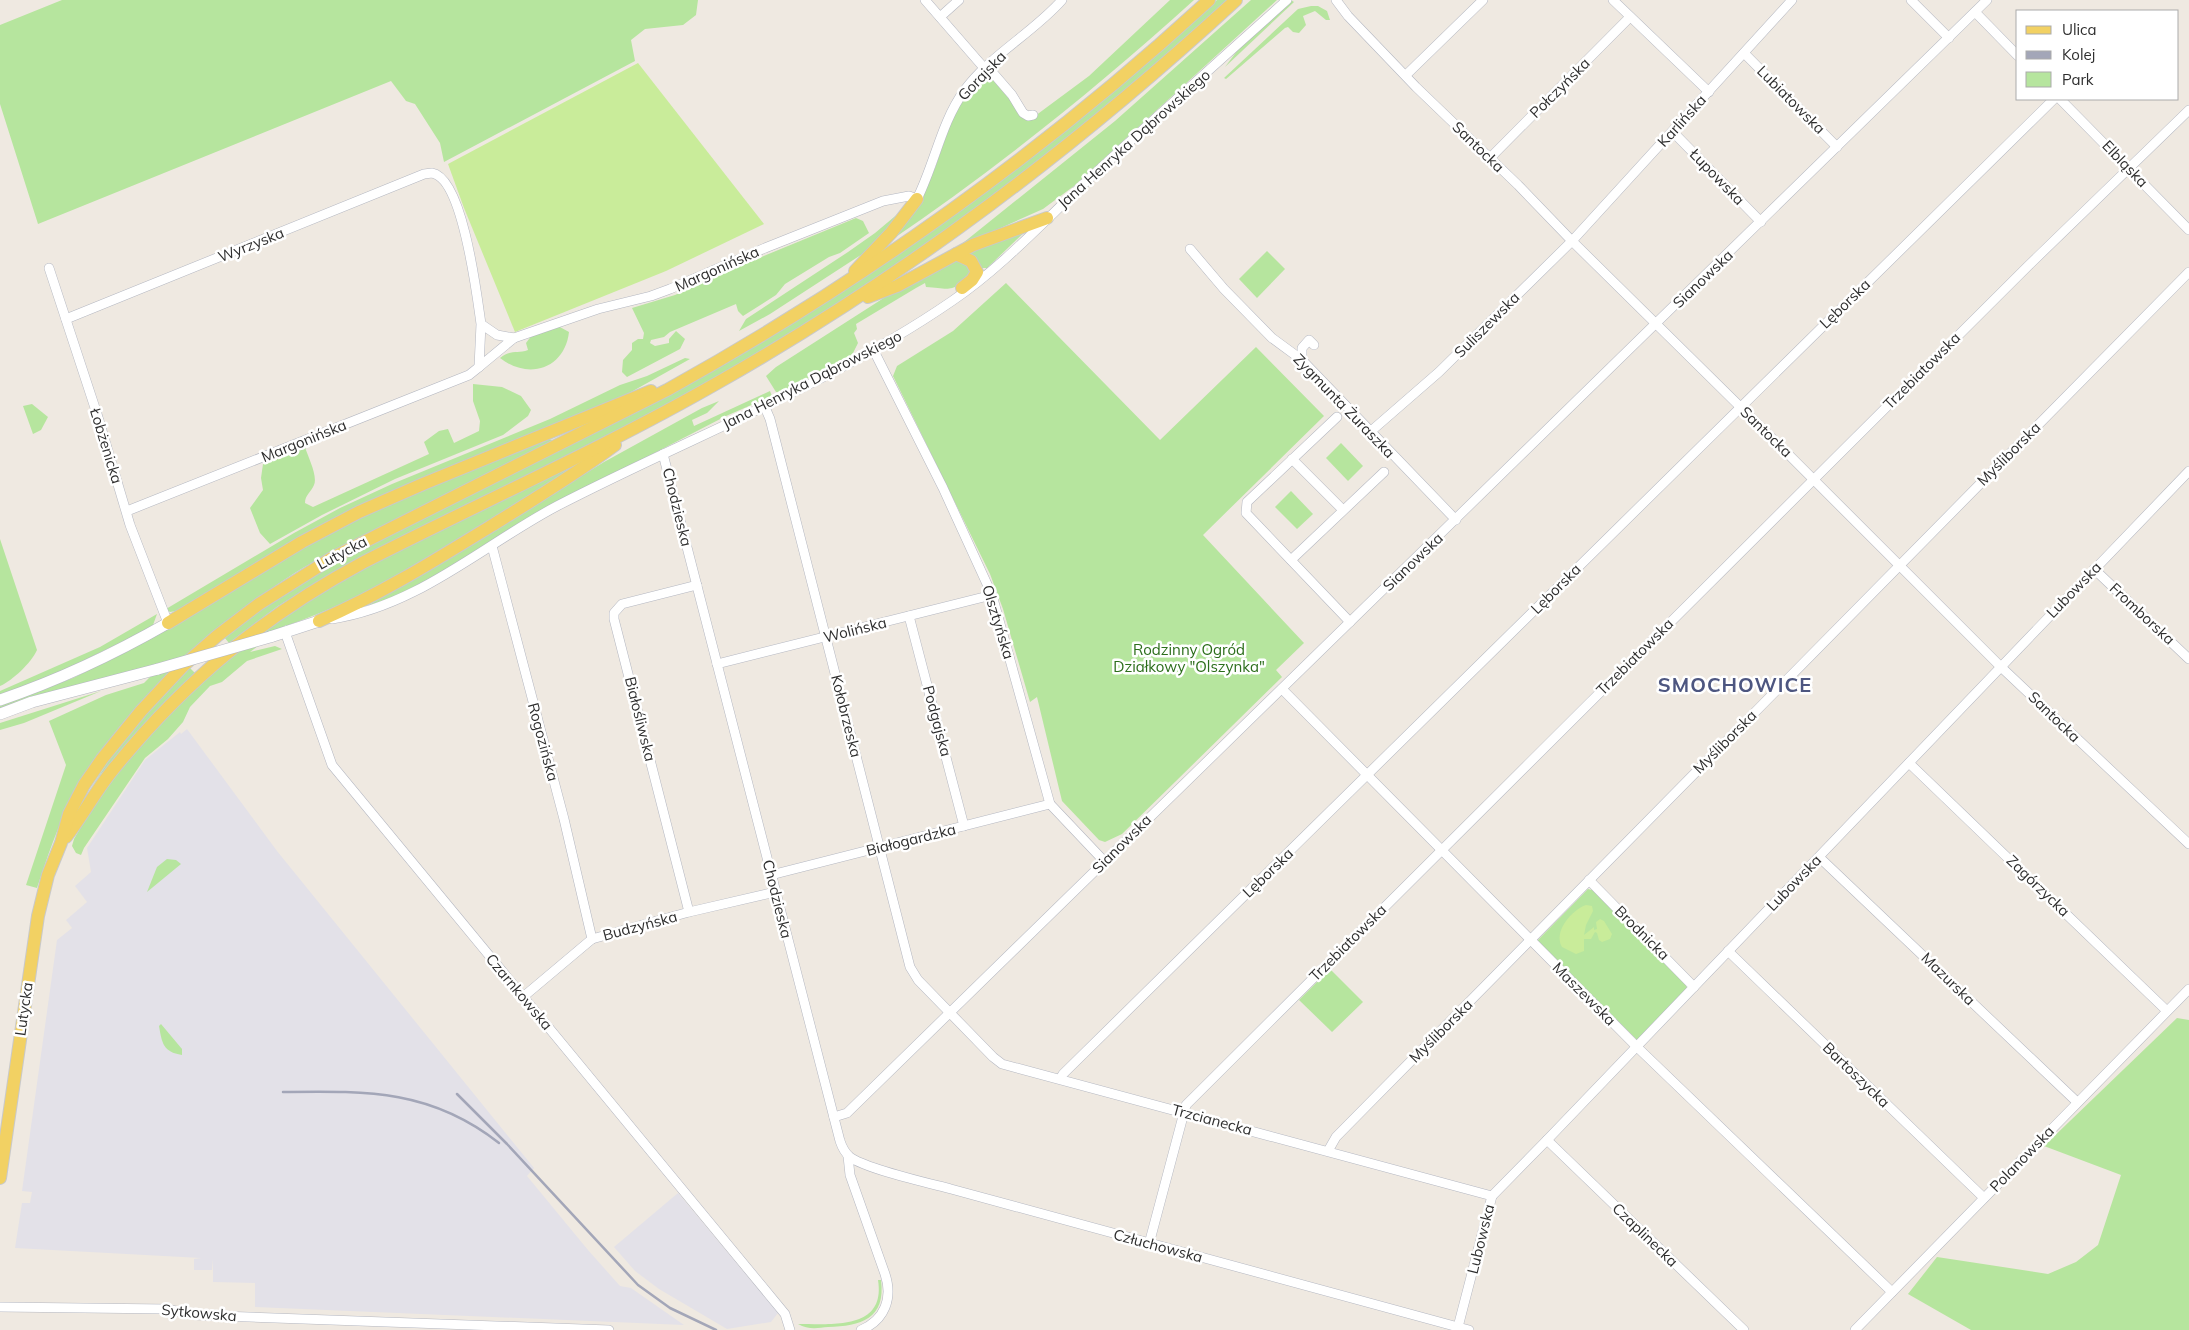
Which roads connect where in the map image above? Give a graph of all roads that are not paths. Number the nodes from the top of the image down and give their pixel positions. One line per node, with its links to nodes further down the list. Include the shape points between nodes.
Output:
1 (925, 0): 16 (street)
2 (959, 0): 16 (street)
3 (1062, 0): 21 (street, Gorajska)
4 (1208, 0): 42 (main road, via 1136,66 1029,153)
5 (1236, 0): 43 (main road, via 1141,86 1060,153 944,240)
6 (1287, 0): 33 (street, Jana Henryka Dąbrowskiego)
7 (1328, 0): 15 (street, Santocka)
8 (1336, 0): 15 (street, Santocka)
9 (1483, 0): 22 (street)
10 (1613, 0): 17 (street)
11 (1911, 0): 18 (street)
12 (1988, 0): 14 (street, Sianowska)
13 (1788, 1): 19 (street, Karlińska)
14 (1975, 12): 18 (street, Sianowska); 20 (street)
15 (1348, 16): 22 (street, Santocka)
16 (940, 17): 21 (street)
17 (1630, 17): 23 (street); 30 (street, Połczyńska)
18 (1949, 38): 29 (street, Sianowska)
19 (1744, 53): 23 (street, Karlińska); 29 (street, Lubiatowska)
20 (2016, 54)
21 (988, 71): 27 (street, via 1012,95 1023,113); 32 (street, Gorajska, via 965,89 954,105)
22 (1406, 75): 30 (street, Santocka)
23 (1709, 92): 28 (street, Karlińska)
24 (2053, 100): 54 (street, Lęborska)
25 (2061, 100): 31 (street, Elbląska)
26 (2189, 110): 31 (street, Trzebiatowska)
27 (1033, 115)
28 (1673, 132): 34 (street, Łupowska); 36 (street, Karlińska)
29 (1837, 147): 34 (street, Sianowska)
30 (1489, 159): 36 (street, Santocka)
31 (2128, 168): 35 (street, Elbląska); 62 (street, Trzebiatowska)
32 (917, 199): 42 (main road, via 891,233); 47 (street, Margonińska, via 909,196 882,201 664,292 598,309)
33 (1047, 218): 38 (main road); 49 (street, Jana Henryka Dąbrowskiego, via 953,300)
34 (1761, 222): 46 (street, Sianowska)
35 (2189, 230)
36 (1572, 242): 46 (street, Santocka); 57 (street, Suliszewska, via 1439,372)
37 (1190, 249): 50 (street, Zygmunta Żuraszka, via 1272,338)
38 (956, 254): 41 (main road, via 971,261 977,272); 43 (main road, via 897,286)
39 (49, 268): 44 (street, Łobżenicka)
40 (2189, 272): 68 (street, Myśliborska)
41 (962, 288)
42 (837, 289): 52 (main road)
43 (847, 305): 56 (main road)
44 (66, 319): 45 (street, Wyrzyska, via 424,174 436,173 444,180 460,213); 64 (street, Łobżenicka)
45 (481, 324): 47 (street, via 497,336); 51 (street)
46 (1656, 324): 54 (street, Santocka); 65 (street, Sianowska)
47 (514, 338): 51 (street, Margonińska)
48 (1314, 345): 50 (street, via 1309,340 1302,348)
49 (874, 351): 53 (street, Jana Henryka Dąbrowskiego); 71 (street, Olsztyńska)
50 (1302, 360): 57 (street, Zygmunta Żuraszka)
51 (479, 366): 64 (street, Margonińska, via 470,375)
52 (711, 366): 75 (main road, via 359,512 302,542); 88 (main road, Lutycka, via 584,433 347,550 258,604 184,665 126,728 81,791 69,814)
53 (764, 405): 58 (street, Jana Henryka Dąbrowskiego); 77 (street, Kołobrzeska)
54 (1741, 407): 62 (street, Santocka); 85 (street, Lęborska)
55 (1337, 417): 59 (street)
56 (641, 425): 73 (main road, via 596,460 416,573); 88 (main road, Lutycka, via 364,562 271,618 213,664 155,722 108,775)
57 (1370, 432): 65 (street, Zygmunta Żuraszka)
58 (663, 454): 66 (street, Jana Henryka Dąbrowskiego, via 554,508); 70 (street, Chodzieska)
59 (1292, 459): 63 (street); 67 (street, via 1247,502 1245,508 1246,513)
60 (2189, 471): 69 (street, Lubowska)
61 (1384, 472): 63 (street)
62 (1814, 479): 68 (street, Santocka); 91 (street, Trzebiatowska)
63 (1343, 510): 67 (street)
64 (126, 512): 75 (street, Łobżenicka)
65 (1456, 520): 74 (street, Sianowska)
66 (492, 546): 73 (street, Jana Henryka Dąbrowskiego, via 438,580 395,601); 98 (street, Rogozińska)
67 (1291, 560): 74 (street)
68 (1899, 565): 80 (street, Santocka); 95 (street, Myśliborska)
69 (2094, 569): 78 (street, Fromborska); 80 (street, Lubowska)
70 (697, 585): 79 (street, Chodzieska); 97 (street, Białośliwska, via 622,604 614,613)
71 (992, 595): 72 (street, Wolińska); 86 (street, Olsztyńska)
72 (909, 616): 77 (street, Wolińska); 87 (street, Podgajska)
73 (319, 621): 76 (main road)
74 (1350, 622): 81 (street, Sianowska)
75 (168, 623): 82 (main road, via 62,677)
76 (285, 632): 83 (main road, bridge); 103 (street, Czarnkowska, via 332,765)
77 (826, 637): 79 (street, Wolińska); 90 (street, Kołobrzeska)
78 (2189, 658)
79 (717, 664): 94 (street, Chodzieska)
80 (2000, 667): 84 (street, Lubowska); 89 (street, Santocka)
81 (1282, 688): 85 (street, Maszewska); 93 (street, Sianowska)
82 (0, 700)
83 (0, 714)
84 (1909, 762): 92 (street, Lubowska); 104 (street, Zagórzycka)
85 (1368, 775): 91 (street, Maszewska); 107 (street, Lęborska)
86 (1050, 804): 87 (street, Białogardzka); 93 (street, Olsztyńska)
87 (964, 826): 90 (street, Białogardzka)
88 (61, 843): 114 (main road, Lutycka, via 48,875 37,923)
89 (2189, 844)
90 (878, 848): 94 (street, Białogardzka); 105 (street, Kołobrzeska, via 912,973)
91 (1442, 850): 99 (street, Maszewska); 109 (street, Trzebiatowska, via 1186,1104)
92 (1819, 857): 100 (street, Lubowska); 108 (street, Mazurska)
93 (1104, 861): 105 (street, Sianowska)
94 (771, 875): 96 (street, Chodzieska)
95 (1589, 880): 99 (street, Myśliborska); 101 (street, Brodnicka)
96 (775, 892): 97 (street, Budzyńska); 110 (street, Chodzieska)
97 (690, 912): 98 (street, Budzyńska)
98 (592, 939): 103 (street, Budzyńska)
99 (1530, 941): 106 (street, Maszewska); 112 (street, Myśliborska, via 1336,1137)
100 (1728, 951): 101 (street, Lubowska); 116 (street, Bartoszycka)
101 (1694, 987): 106 (street, Lubowska)
102 (2189, 989): 104 (street, Polanowska)
103 (523, 997): 122 (street, Czarnkowska, via 785,1314)
104 (2167, 1010): 108 (street, Polanowska)
105 (952, 1013): 107 (street, Trzcianecka, via 1002,1064); 110 (street, Sianowska, via 848,1113)
106 (1637, 1047): 111 (street, Lubowska); 118 (street, Maszewska)
107 (1060, 1079): 109 (street, Trzcianecka)
108 (2077, 1102): 116 (street, Polanowska)
109 (1184, 1113): 112 (street, Trzcianecka); 117 (street, Trzebiatowska)
110 (834, 1117): 113 (street, Chodzieska)
111 (1547, 1140): 115 (street, Lubowska); 125 (street, Czaplinecka)
112 (1328, 1151): 115 (street, Trzcianecka)
113 (848, 1156): 117 (street, Człuchowska, via 874,1167); 123 (street, Chodzieska, via 850,1175 888,1288 883,1313)
114 (0, 1178)
115 (1492, 1196): 120 (street, Lubowska)
116 (1984, 1198): 118 (street, Polanowska)
117 (1149, 1244): 120 (street, Człuchowska)
118 (1892, 1292): 126 (street, Polanowska)
119 (0, 1307): 121 (street, Sytkowska, via 167,1309 194,1315)
120 (1458, 1327): 124 (street, Człuchowska)
121 (608, 1330)
122 (790, 1330)
123 (862, 1330)
124 (1470, 1330)
125 (1744, 1330)
126 (1855, 1330)

